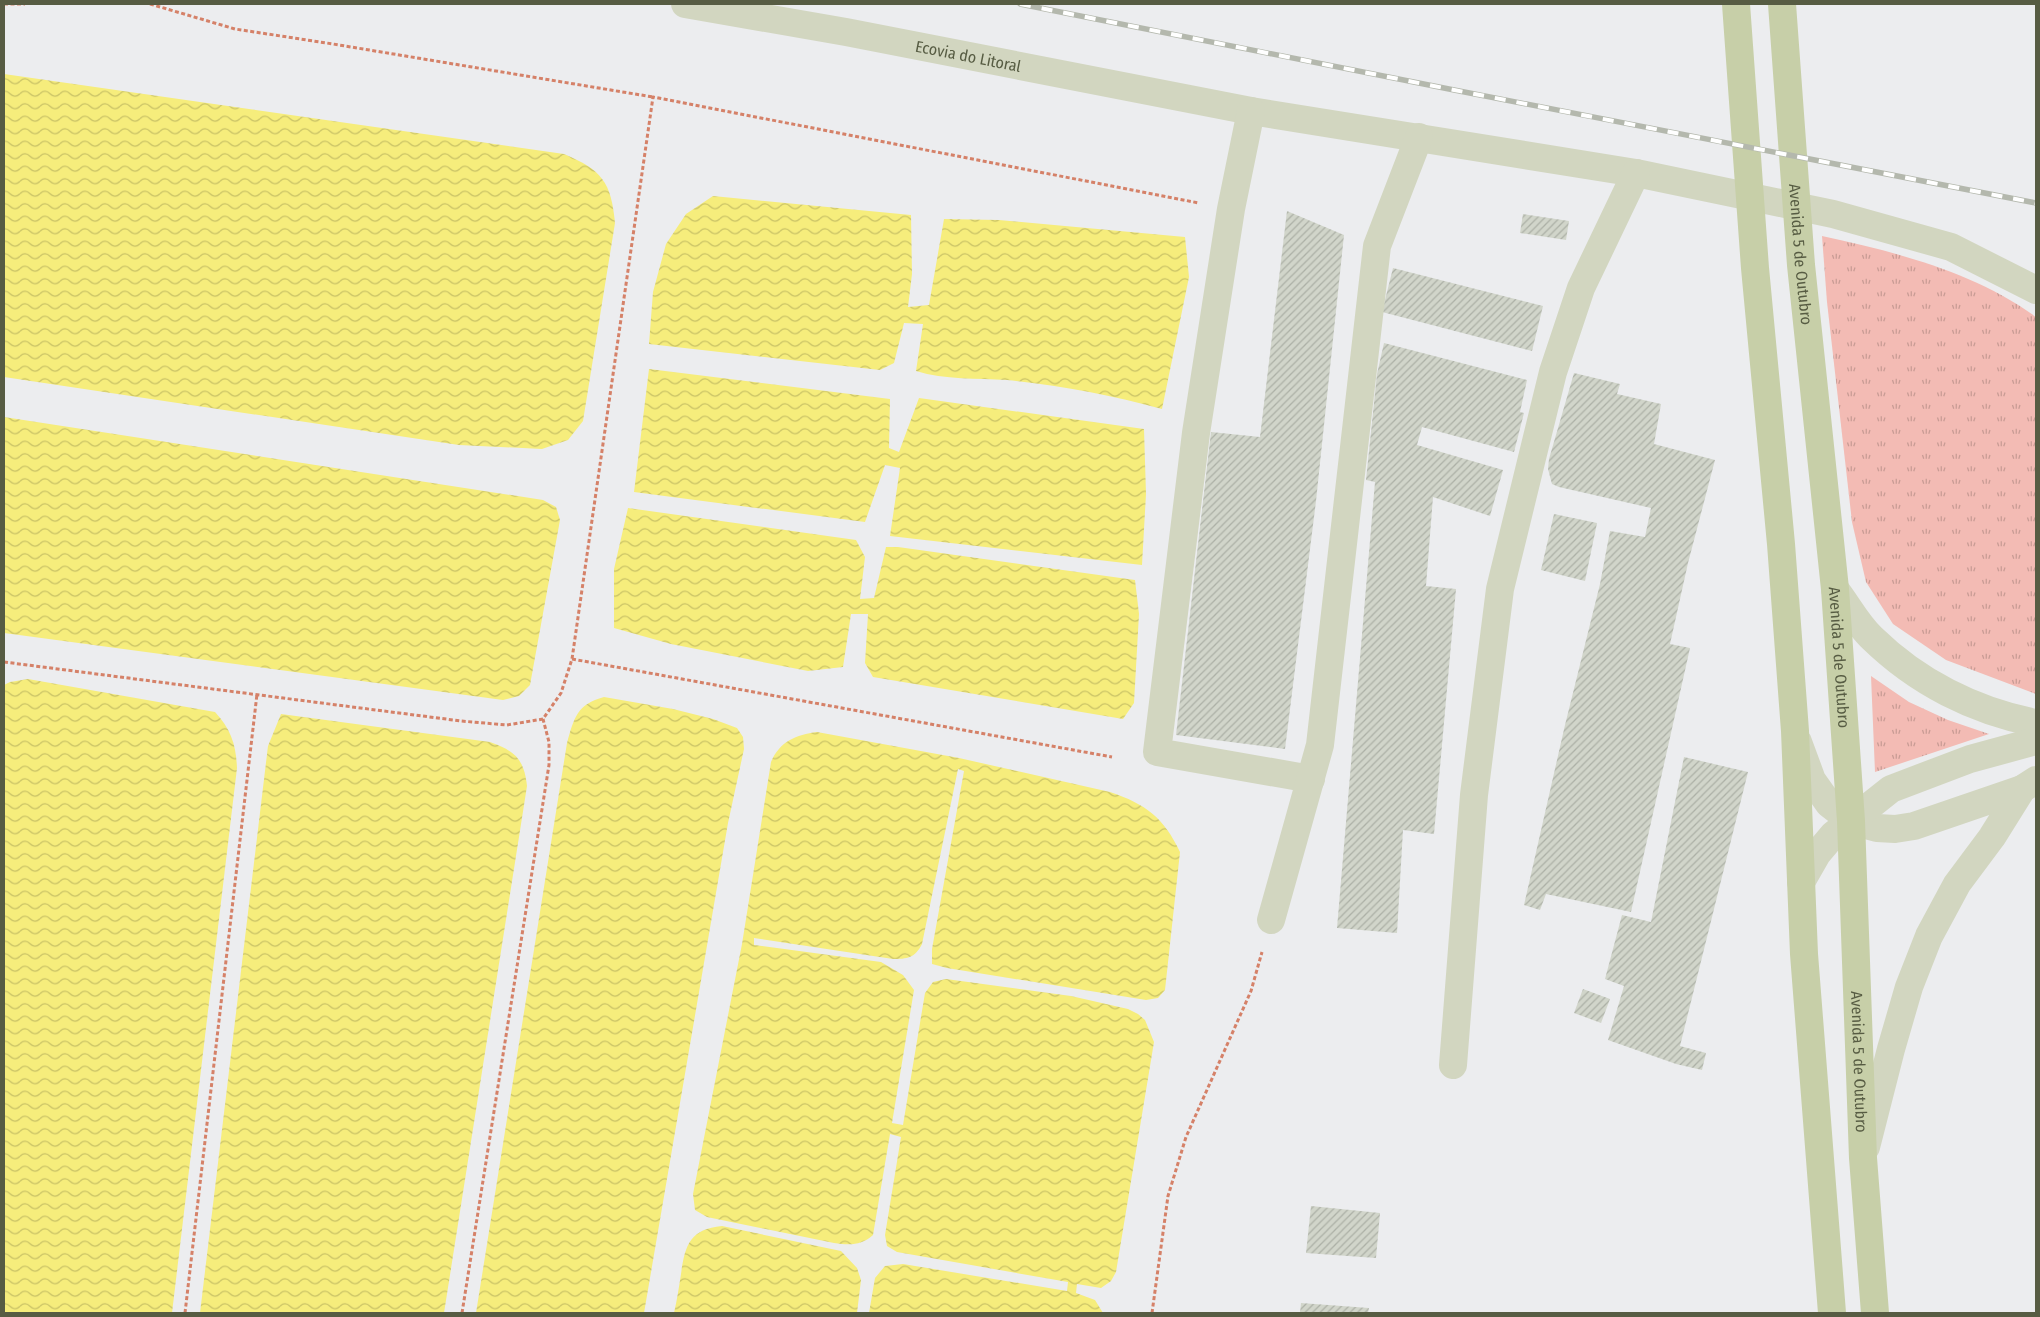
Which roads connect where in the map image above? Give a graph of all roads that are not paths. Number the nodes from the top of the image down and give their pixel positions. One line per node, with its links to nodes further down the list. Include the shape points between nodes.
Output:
1 (685, 4): 4 (street, Ecovia do Litoral)
2 (1736, 4): 10 (main road)
3 (1782, 4): 8 (main road, Avenida 5 de Outubro, via 1801,265)
4 (1251, 110): 5 (street, Ecovia do Litoral); 12 (street, via 1231,209 1196,433 1157,752)
5 (1419, 137): 6 (street, Ecovia do Litoral); 12 (street, via 1377,246 1320,745)
6 (1636, 173): 7 (street, Ecovia do Litoral, via 1833,214 1951,247); 17 (street, via 1581,288 1552,372 1500,589 1474,795)
7 (2036, 290)
8 (1835, 589): 9 (street, via 1870,637 1915,675 1957,698 2014,719); 14 (main road, Avenida 5 de Outubro)
9 (2036, 723)
10 (1794, 731): 14 (street, via 1812,780 1829,804); 15 (main road)
11 (2036, 740): 14 (street, via 1970,759 1891,789)
12 (1310, 779): 16 (street)
13 (2029, 785): 14 (street, via 1914,826 1877,828); 18 (street, via 1957,884 1929,936 1909,987)
14 (1851, 821): 15 (street, via 1817,854); 18 (main road, Avenida 5 de Outubro)
15 (1800, 882): 19 (main road)
16 (1271, 920)
17 (1453, 1065)
18 (1863, 1158): 20 (main road, Avenida 5 de Outubro)
19 (1832, 1313)
20 (1875, 1313)

